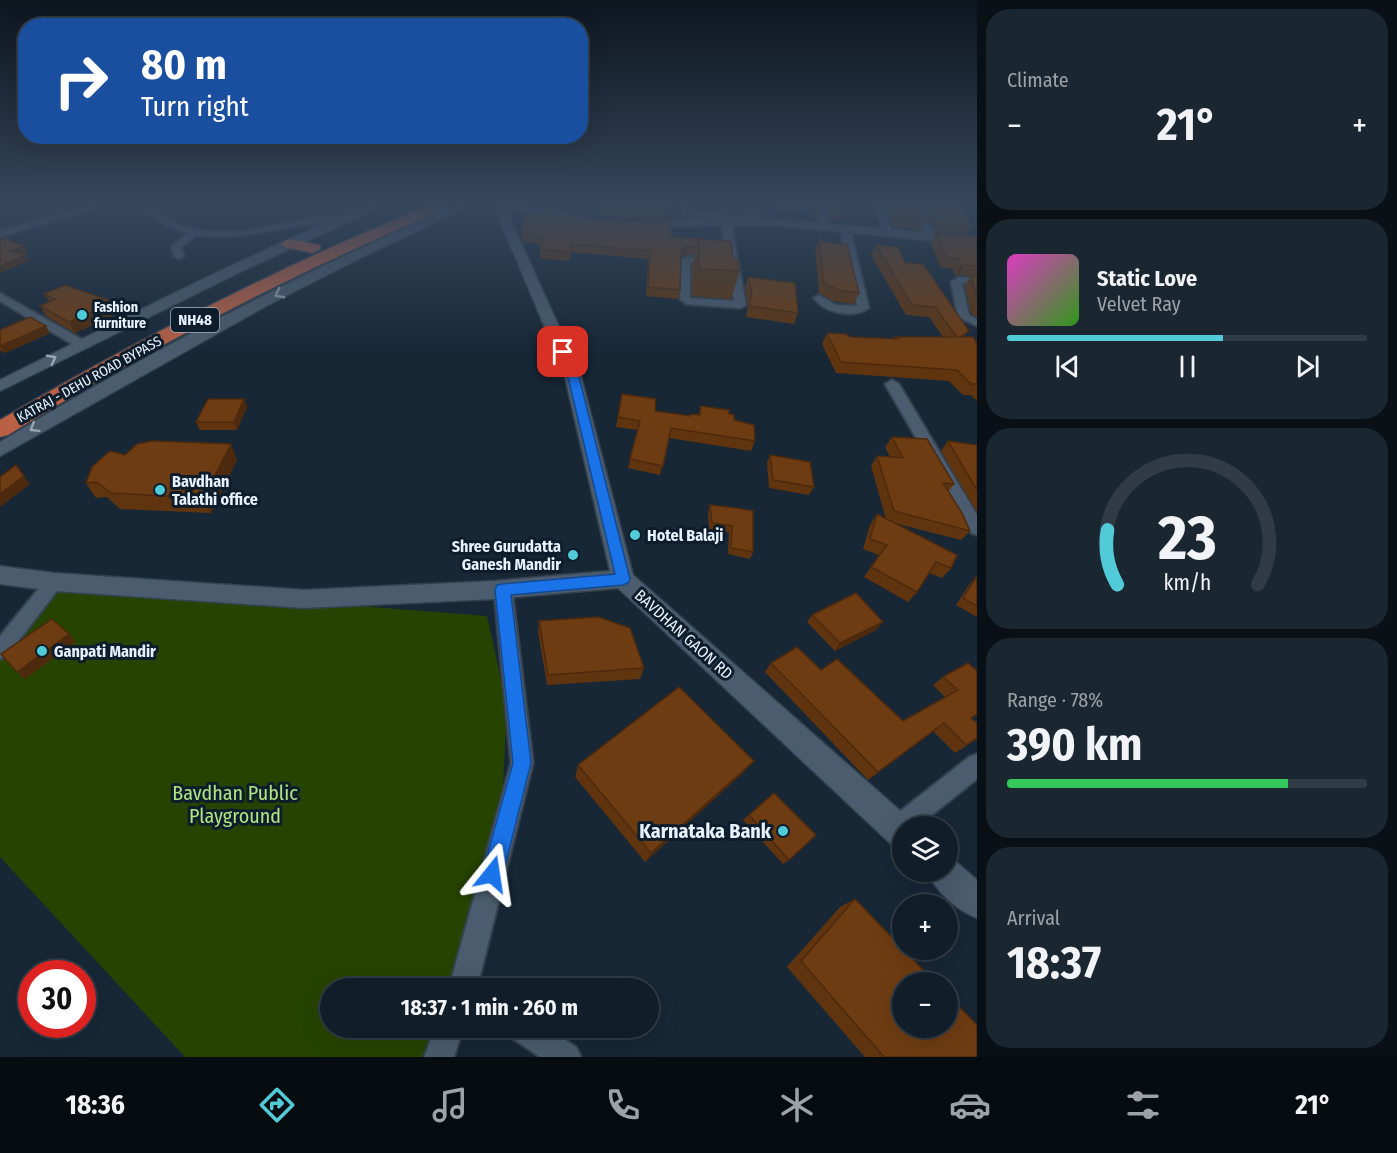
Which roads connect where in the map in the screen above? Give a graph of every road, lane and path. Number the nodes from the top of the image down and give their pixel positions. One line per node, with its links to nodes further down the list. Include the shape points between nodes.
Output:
1 (266, 255): 13 (street)
2 (298, 255): 16 (highway, KATRAJ - DEHU ROAD BYPASS / NH48, via 187,308)
3 (318, 255): 16 (highway, KATRAJ - DEHU ROAD BYPASS / NH48)
4 (357, 255): 18 (street, one-way to 18, via 87,396)
5 (521, 255): 21 (street, BAVDHAN GAON RD, via 572,373)
6 (732, 255): 8 (street)
7 (847, 255): 11 (street, via 862,308 828,307)
8 (733, 262): 8 (street, via 740,305 685,299 686,259)
9 (977, 282): 12 (street, via 956,282 964,317)
10 (0, 296): 13 (street)
11 (819, 298)
12 (977, 323)
13 (81, 344): 15 (street, one-way to 13)
14 (892, 384): 19 (street)
15 (0, 386)
16 (19, 405): 17 (highway, KATRAJ - DEHU ROAD BYPASS / NH48)
17 (0, 430)
18 (0, 450)
19 (977, 529)
20 (0, 575): 22 (street)
21 (623, 579): 23 (street); 27 (street, BAVDHAN GAON RD)
22 (54, 582): 23 (street, via 304,599); 24 (street)
23 (502, 590): 30 (street, via 522,763)
24 (0, 650)
25 (977, 765): 26 (street)
26 (918, 816)
27 (892, 824)
28 (955, 882): 29 (street)
29 (977, 902)
30 (466, 978)
31 (446, 1038): 33 (street)
32 (537, 1038): 34 (street)
33 (439, 1057)
34 (566, 1057)

